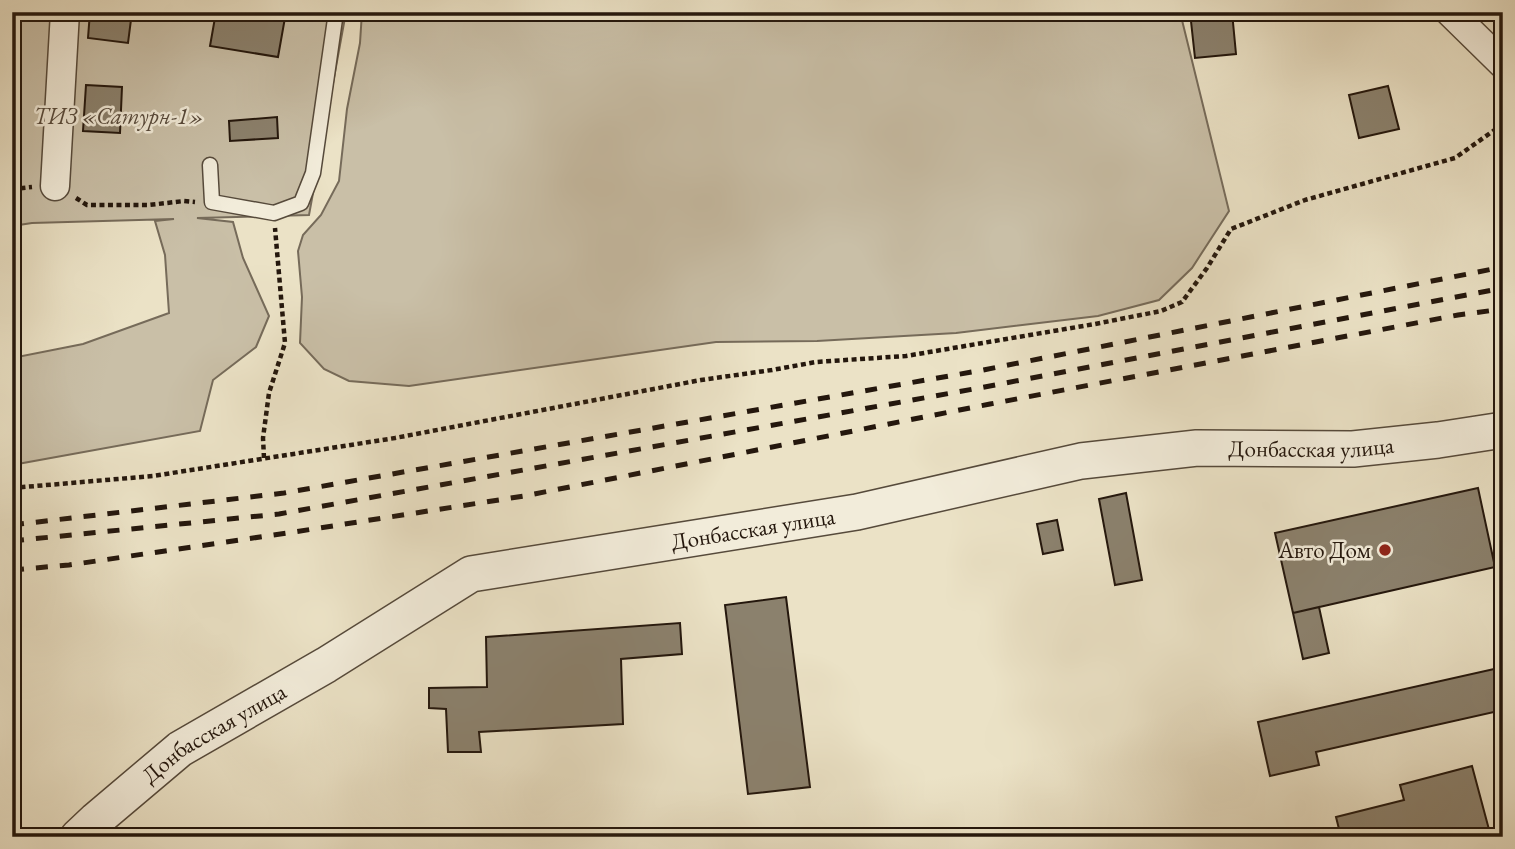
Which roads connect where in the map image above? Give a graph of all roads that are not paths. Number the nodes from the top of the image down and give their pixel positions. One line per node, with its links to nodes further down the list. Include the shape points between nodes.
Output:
1 (65, 12): 6 (street)
2 (336, 12): 5 (lane, via 313,173 301,203 274,213 212,202)
3 (1450, 12): 4 (street)
4 (1503, 64)
5 (210, 165)
6 (55, 186)
7 (1503, 430): 8 (street, Донбасская улица, via 1353,449 1197,448 1081,461 857,512 471,574 180,749)
8 (78, 837)

